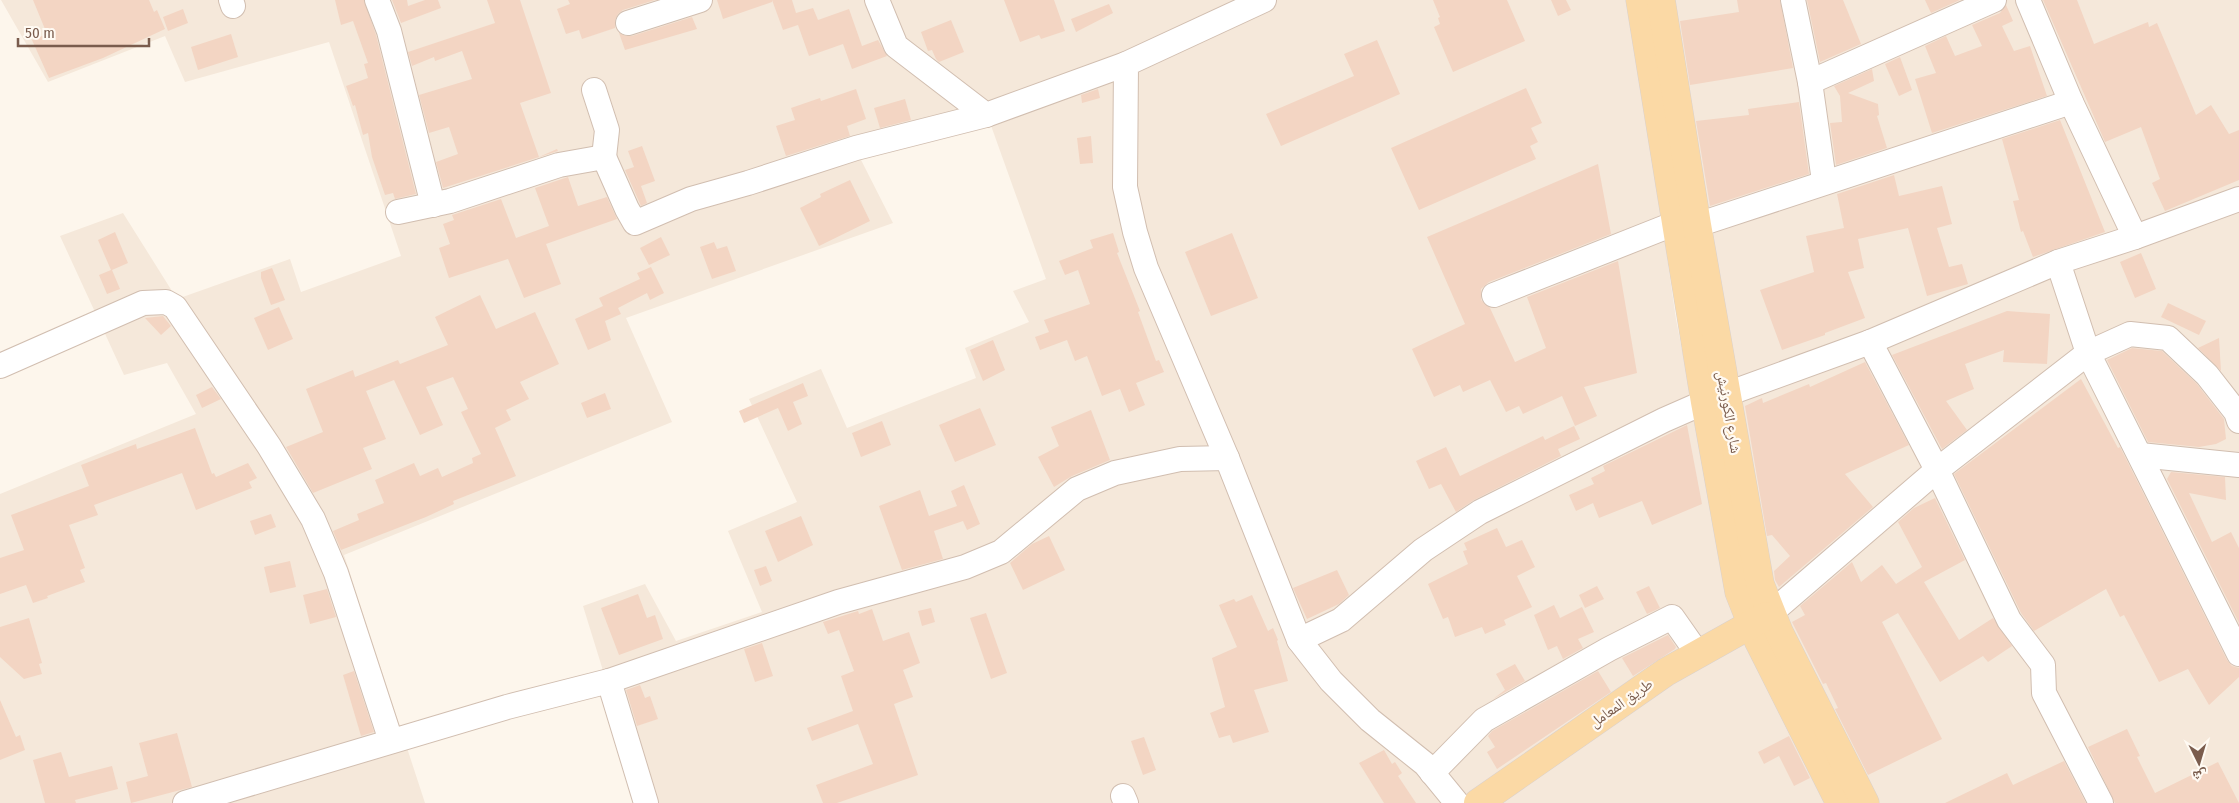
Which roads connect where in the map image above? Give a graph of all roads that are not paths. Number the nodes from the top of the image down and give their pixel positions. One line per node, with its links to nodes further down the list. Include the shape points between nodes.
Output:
1 (376, 0): 19 (street, via 392,40)
2 (700, 0): 10 (street)
3 (876, 0): 15 (street, via 896,46)
4 (1264, 0): 11 (street)
5 (1640, 0): 21 (main road, شارع الكورنيش)
6 (1661, 0): 21 (main road, شارع الكورنيش)
7 (1793, 0): 12 (street)
8 (1994, 0): 12 (street)
9 (2028, 0): 14 (street)
10 (628, 24)
11 (1126, 64): 15 (street); 31 (street, via 1124,187 1135,232 1146,268)
12 (1810, 82): 17 (street)
13 (594, 90): 16 (street, via 607,130)
14 (2071, 102): 17 (street); 22 (street)
15 (986, 115): 16 (street, via 856,148 748,184 691,199 635,223)
16 (604, 157): 19 (street, via 559,166)
17 (1824, 181): 21 (street)
18 (2239, 199): 22 (street)
19 (433, 204): 20 (street)
20 (398, 212)
21 (1686, 224): 24 (street); 28 (main road, شارع الكورنيش)
22 (2135, 237): 23 (street)
23 (2058, 262): 25 (street); 26 (street)
24 (1494, 295)
25 (1870, 342): 28 (street); 33 (street)
26 (2088, 353): 29 (street, via 2130,334 2168,338 2207,375 2236,412); 30 (street); 33 (street)
27 (0, 366): 39 (street, via 143,303 166,302 175,307 269,446 312,519 336,573)
28 (1716, 399): 34 (main road, شارع الكورنيش, via 1739,592); 35 (street, via 1664,420 1480,512 1423,550 1341,620)
29 (2239, 421)
30 (2140, 455): 32 (street); 37 (street)
31 (1227, 458): 35 (street); 38 (street, via 1180,460 1115,473 1077,489 1001,552 966,567 838,602)
32 (2239, 465)
33 (1937, 470): 34 (street); 47 (street, via 2008,620 2043,665 2044,693)
34 (1761, 618): 36 (main road, طريق المعامل); 45 (main road, شارع الكورنيش); 46 (main road, شارع الكورنيش, via 1779,632)
35 (1299, 640): 40 (street, via 1331,681 1370,720)
36 (1698, 654): 40 (street, via 1672,617 1484,720); 44 (main road, طريق المعامل, via 1666,672)
37 (2239, 654)
38 (610, 681): 39 (street); 42 (street)
39 (391, 741): 41 (street)
40 (1432, 773): 43 (street)
41 (185, 803)
42 (646, 803)
43 (1457, 803)
44 (1478, 803)
45 (1840, 803)
46 (1865, 803)
47 (2101, 803)

